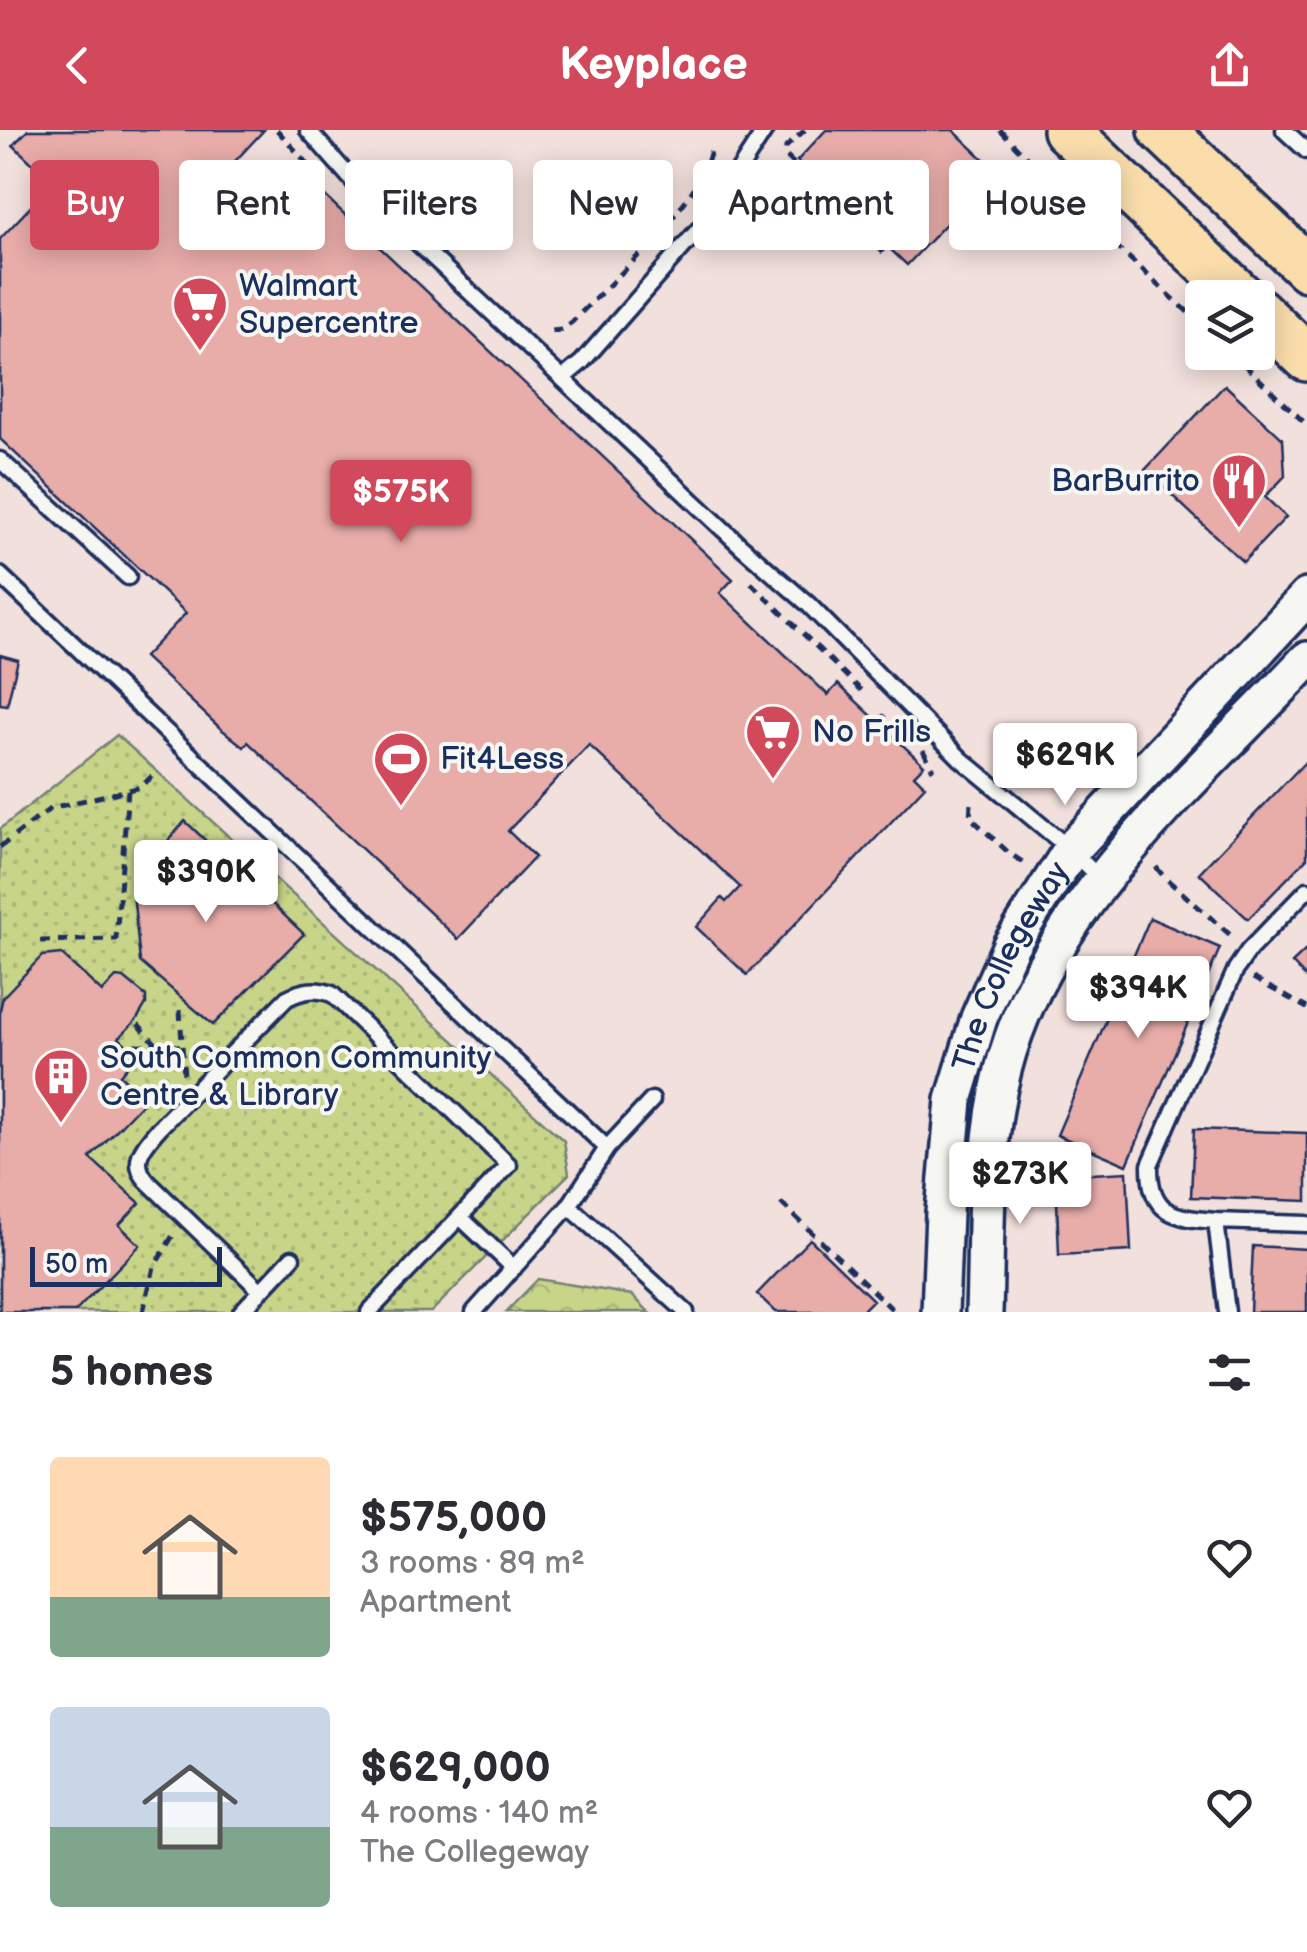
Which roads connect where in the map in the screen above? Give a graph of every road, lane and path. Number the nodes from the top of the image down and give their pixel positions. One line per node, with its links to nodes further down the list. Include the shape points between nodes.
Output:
1 (308, 130): 18 (lane, via 360,190)
2 (765, 130): 18 (lane, via 706,221)
3 (806, 130): 10 (path, via 785,155)
4 (1000, 130): 13 (path)
5 (1066, 130): 12 (main road)
6 (1162, 130): 11 (main road)
7 (1284, 130): 9 (lane)
8 (711, 149): 15 (path, via 673,217 572,322)
9 (1307, 151)
10 (890, 258)
11 (1307, 268)
12 (1224, 280)
13 (1185, 310)
14 (1275, 327): 16 (main road)
15 (552, 331)
16 (1307, 358)
17 (1250, 370): 19 (path)
18 (563, 378): 31 (lane, via 808,604 961,758)
19 (1307, 425)
20 (0, 460): 22 (lane)
21 (0, 576): 47 (lane)
22 (128, 577)
23 (1307, 597): 31 (street, The Collegeway)
24 (1307, 660): 34 (street, The Collegeway)
25 (886, 714): 26 (path)
26 (878, 722)
27 (157, 770): 28 (path, via 142,787)
28 (128, 790): 30 (path, via 50,808); 36 (path, via 116,939)
29 (971, 804): 32 (path, via 970,817)
30 (0, 847)
31 (1071, 850): 34 (lane); 63 (street, The Collegeway, via 1011,945 954,1100)
32 (1028, 864)
33 (1156, 867): 37 (path)
34 (1100, 879): 64 (street, The Collegeway, via 1022,1015 1003,1070 992,1138)
35 (1307, 890): 37 (lane)
36 (40, 941)
37 (1249, 950): 38 (lane)
38 (1236, 969): 39 (path); 52 (lane, via 1150,1165 1156,1200 1168,1212)
39 (1307, 1008)
40 (180, 1010): 44 (path)
41 (138, 1024): 43 (path)
42 (134, 1045): 43 (path)
43 (158, 1046): 44 (path)
44 (181, 1046): 45 (path)
45 (186, 1100): 50 (lane, via 145,1145 138,1163); 51 (lane, via 287,998 309,990 332,994 509,1166)
46 (652, 1100): 47 (lane)
47 (607, 1148): 49 (lane)
48 (780, 1203): 62 (path)
49 (568, 1206): 55 (lane); 61 (lane)
50 (184, 1217): 56 (lane); 57 (path, via 154,1267)
51 (460, 1217): 55 (lane); 59 (lane)
52 (1216, 1221): 53 (lane); 65 (lane)
53 (1307, 1224)
54 (292, 1258): 56 (lane)
55 (514, 1268): 60 (lane)
56 (261, 1291): 58 (lane)
57 (143, 1312)
58 (241, 1312)
59 (369, 1312)
60 (474, 1312)
61 (686, 1312)
62 (896, 1312)
63 (940, 1312)
64 (984, 1312)
65 (1227, 1312)

